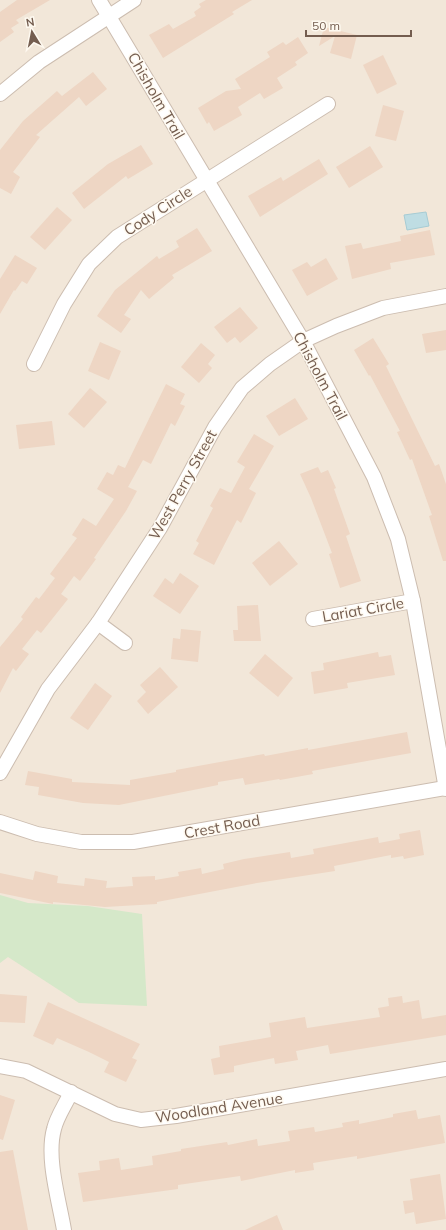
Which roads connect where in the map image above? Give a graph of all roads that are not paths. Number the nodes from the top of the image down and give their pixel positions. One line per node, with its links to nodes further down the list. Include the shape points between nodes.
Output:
1 (99, 0): 3 (street, Chisholm Trail)
2 (134, 0): 3 (street)
3 (109, 15): 4 (street, via 40,62); 6 (street, Chisholm Trail)
4 (0, 94)
5 (328, 104): 6 (street, Cody Circle)
6 (205, 180): 8 (street, Chisholm Trail); 9 (street, Cody Circle, via 117,237 89,264 64,304)
7 (446, 296): 8 (street, West Perry Street, via 382,308)
8 (303, 342): 10 (street, Chisholm Trail, via 374,477 398,539); 12 (street, West Perry Street, via 270,364 242,388 215,426 160,528)
9 (34, 364)
10 (413, 601): 11 (street, Lariat Circle); 15 (street, Chisholm Trail)
11 (312, 619)
12 (98, 624): 13 (street); 14 (street, West Perry Street, via 48,688)
13 (124, 643)
14 (0, 773)
15 (446, 788): 16 (street, Crest Road, via 132,842 81,842 38,834)
16 (0, 822)
17 (0, 1066): 19 (street, Woodland Avenue, via 26,1071)
18 (446, 1069): 19 (street, Woodland Avenue, via 141,1120 115,1114)
19 (71, 1092): 20 (street, via 54,1128 51,1146)
20 (64, 1230)

